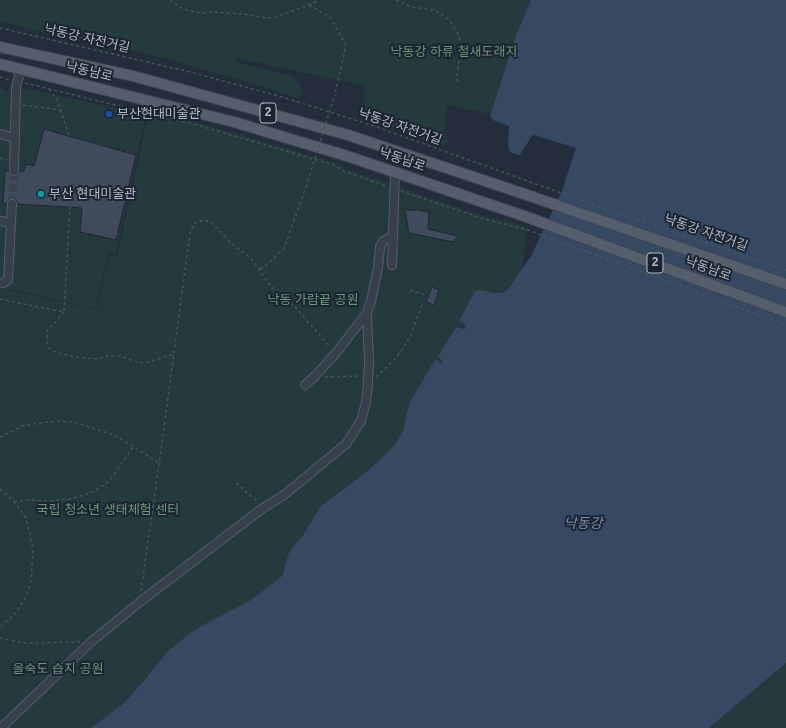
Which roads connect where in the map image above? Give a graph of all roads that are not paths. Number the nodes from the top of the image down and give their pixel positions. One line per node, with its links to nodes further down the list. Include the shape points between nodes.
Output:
1 (0, 47): 14 (main road, 낙동남로 / 2, via 133,76 348,135)
2 (0, 64): 3 (main road, 낙동남로 / 2)
3 (22, 69): 5 (street, via 17,82); 7 (main road, 낙동남로 / 2, via 234,122)
4 (0, 134): 5 (street)
5 (15, 138): 6 (street)
6 (14, 171)
7 (395, 172): 11 (street); 15 (main road, 낙동남로 / 2, via 524,216)
8 (12, 204): 10 (street)
9 (1, 222): 10 (street)
10 (11, 223): 13 (street, via 8,280)
11 (393, 236): 12 (street); 16 (street, via 383,241 380,247 378,268)
12 (392, 265)
13 (3, 283)
14 (786, 284)
15 (786, 312)
16 (367, 313): 17 (street, via 336,353); 18 (street, via 369,380 366,402 361,421 346,444 284,495 91,642)
17 (304, 386)
18 (1, 728)

